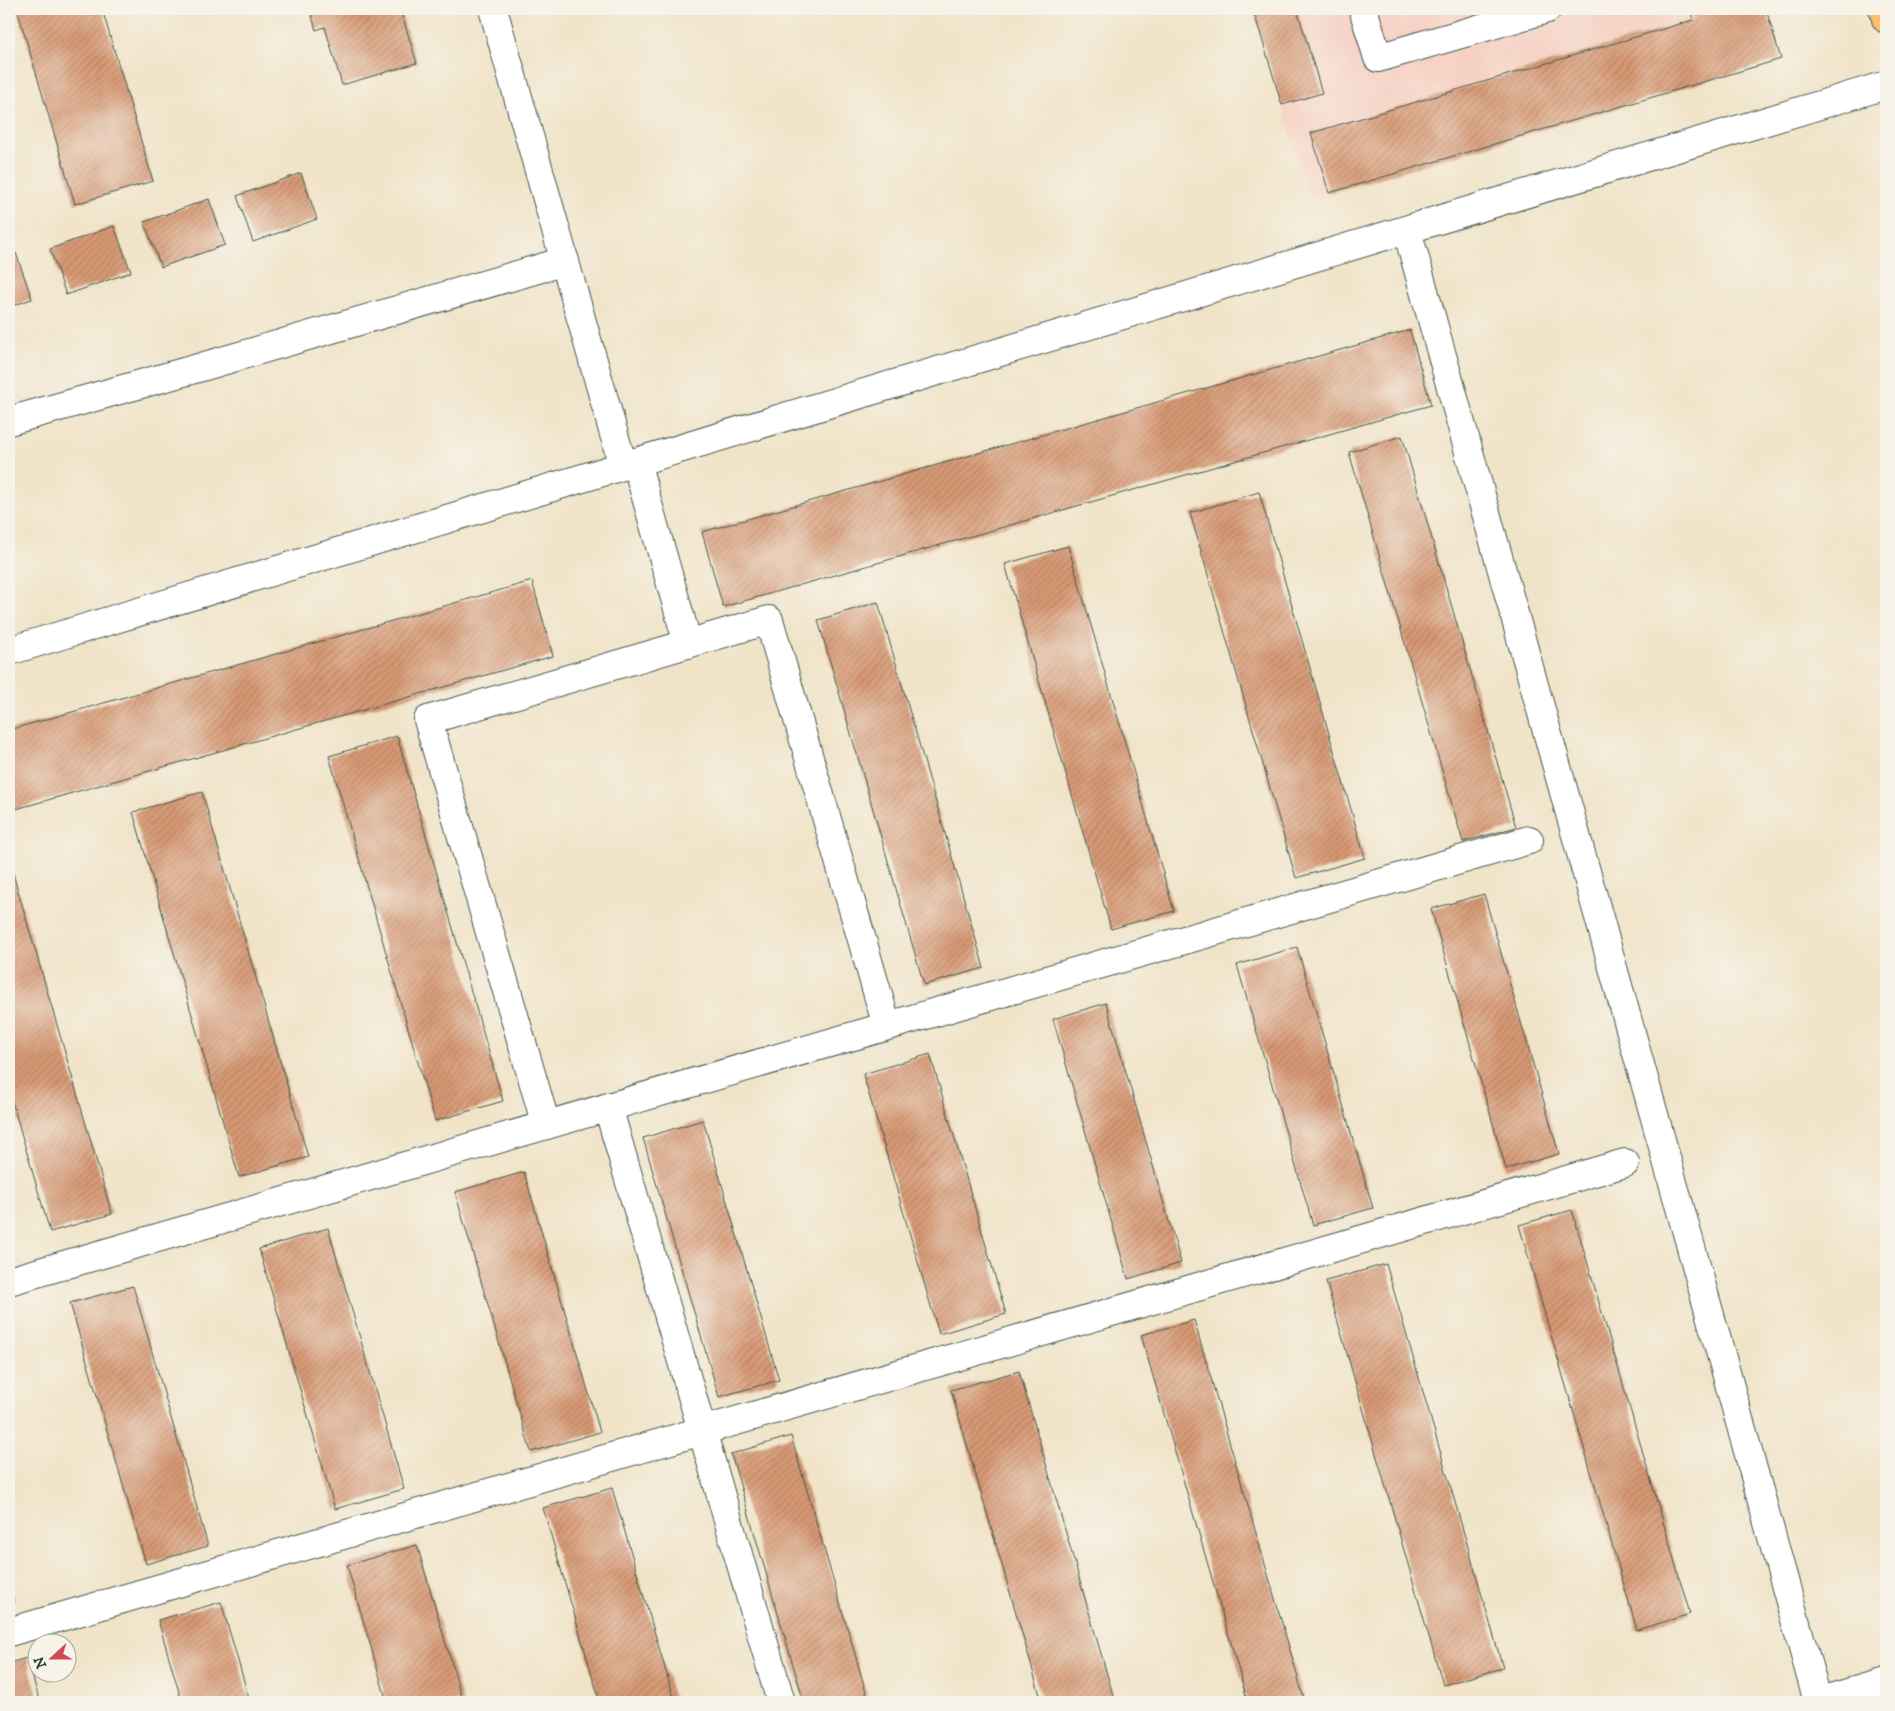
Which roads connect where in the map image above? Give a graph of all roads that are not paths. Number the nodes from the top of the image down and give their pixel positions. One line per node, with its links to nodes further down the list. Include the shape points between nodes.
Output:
1 (493, 9): 8 (street)
2 (1363, 9): 3 (street, via 1378,58)
3 (1547, 9)
4 (1883, 9): 5 (main road)
5 (1886, 19)
6 (1886, 85): 7 (street)
7 (1406, 230): 10 (street); 23 (street)
8 (565, 261): 9 (street); 10 (street)
9 (9, 421)
10 (629, 464): 11 (street); 12 (street)
11 (688, 644): 14 (street, via 769,620); 16 (street, via 428,720)
12 (9, 651)
13 (1529, 840): 14 (street)
14 (887, 1026): 15 (street)
15 (608, 1107): 16 (street); 19 (street)
16 (546, 1125): 18 (street)
17 (1625, 1163): 19 (street)
18 (9, 1281)
19 (702, 1431): 20 (street); 22 (street)
20 (9, 1632)
21 (1886, 1682): 23 (street)
22 (781, 1702)
23 (1818, 1702)

